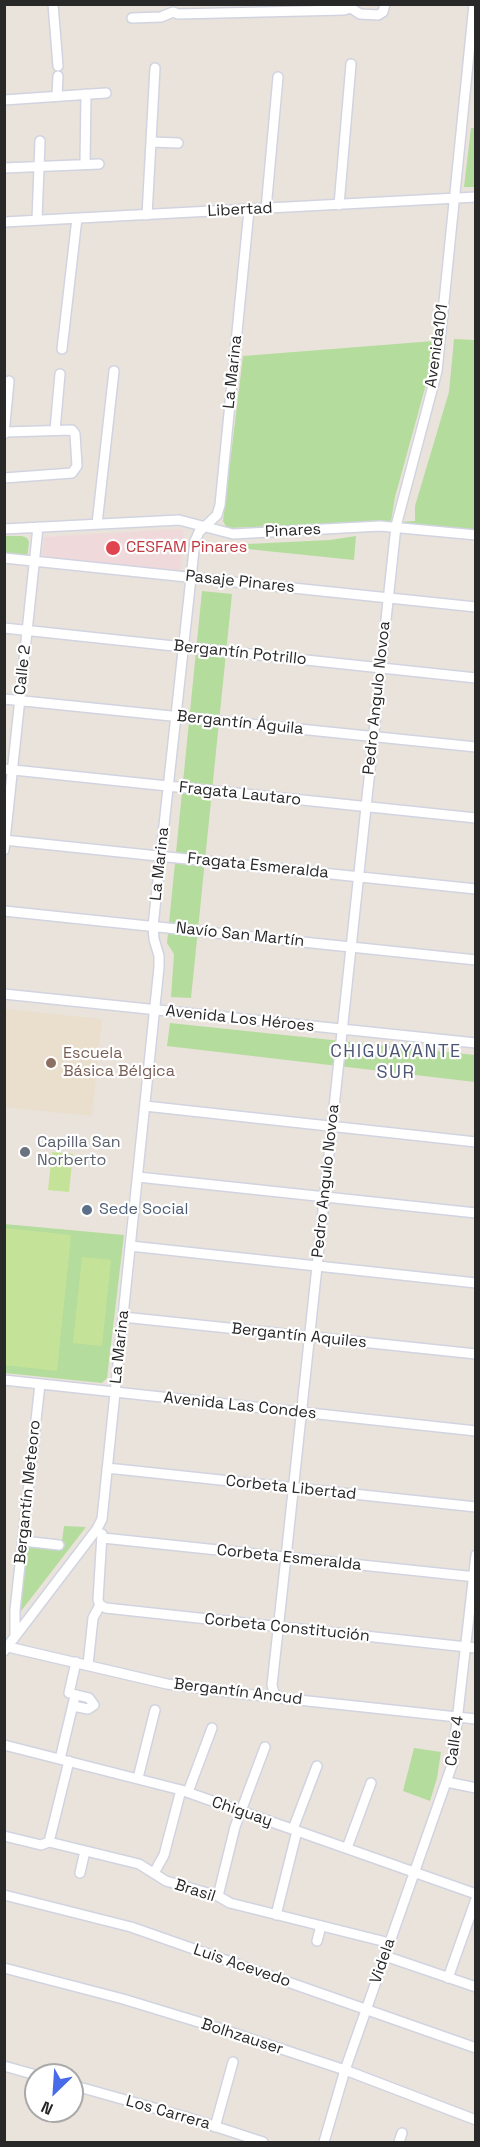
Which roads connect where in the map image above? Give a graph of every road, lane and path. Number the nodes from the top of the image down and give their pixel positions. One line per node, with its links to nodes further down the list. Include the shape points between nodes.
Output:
1 (53, 4): 12 (street)
2 (474, 4): 22 (street, Avenida101)
3 (352, 6): 4 (street, via 344,10 178,14); 5 (street, via 360,14)
4 (172, 8): 6 (street, via 161,17)
5 (383, 9)
6 (132, 18)
7 (351, 64): 23 (street)
8 (155, 68): 15 (street)
9 (278, 77): 24 (street)
10 (106, 93): 11 (street)
11 (86, 94): 12 (street); 17 (street)
12 (57, 96): 13 (street)
13 (4, 100)
14 (40, 141): 19 (street)
15 (151, 142): 16 (street); 26 (street)
16 (178, 143)
17 (85, 164): 18 (street); 19 (street)
18 (99, 164)
19 (39, 166): 20 (street); 28 (street)
20 (4, 168)
21 (476, 197): 22 (street, Libertad)
22 (454, 198): 23 (street, Libertad); 38 (street, Avenida101, via 437,371)
23 (339, 205): 24 (street, Libertad)
24 (266, 209): 25 (street, Libertad)
25 (249, 210): 26 (street, Libertad); 40 (street, La Marina, via 219,508)
26 (147, 215): 27 (street, Libertad)
27 (77, 218): 28 (street, Libertad); 30 (street)
28 (36, 220): 29 (street, Libertad)
29 (4, 222)
30 (62, 350)
31 (114, 371): 37 (street)
32 (60, 374): 34 (street)
33 (9, 381): 35 (street)
34 (55, 430): 35 (street); 36 (street, via 75,433 76,471)
35 (5, 433)
36 (4, 478)
37 (97, 524): 39 (street, Pinares); 40 (street, Pinares, via 179,520)
38 (396, 526): 40 (street, Pinares, via 240,534); 42 (street, Pinares); 46 (street, Pedro Angulo Novoa)
39 (38, 527): 41 (street, Pinares); 44 (street, Calle 2)
40 (204, 528): 45 (street, La Marina, via 195,541)
41 (4, 529)
42 (476, 535)
43 (4, 558): 44 (street, Pasaje Pinares)
44 (34, 561): 45 (street, Pasaje Pinares); 49 (street, Calle 2)
45 (192, 578): 46 (street, Pasaje Pinares); 50 (street, La Marina)
46 (388, 598): 47 (street, Pasaje Pinares); 51 (street, Pedro Angulo Novoa)
47 (476, 607)
48 (4, 628): 49 (street, Bergantín Potrillo)
49 (27, 631): 50 (street, Bergantín Potrillo); 54 (street, Calle 2)
50 (184, 647): 51 (street, Bergantín Potrillo); 55 (street, La Marina)
51 (381, 668): 52 (street, Bergantín Potrillo); 56 (street, Pedro Angulo Novoa)
52 (476, 678)
53 (4, 699): 54 (street, Bergantín Águila)
54 (20, 700): 55 (street, Bergantín Águila); 58 (street, Calle 2)
55 (176, 717): 56 (street, Bergantín Águila); 59 (street, La Marina)
56 (373, 737): 57 (street, Bergantín Águila); 60 (street, Pedro Angulo Novoa)
57 (476, 747)
58 (9, 770): 59 (street, Fragata Lautaro); 62 (street, Calle 2)
59 (169, 786): 60 (street, Fragata Lautaro); 63 (street, La Marina)
60 (366, 807): 61 (street, Fragata Lautaro); 64 (street, Pedro Angulo Novoa)
61 (476, 818)
62 (5, 843): 63 (street, Fragata Esmeralda)
63 (161, 856): 64 (street, Fragata Esmeralda); 67 (street, La Marina)
64 (358, 877): 65 (street, Fragata Esmeralda); 68 (street, Pedro Angulo Novoa)
65 (476, 889)
66 (4, 911): 67 (street, Navío San Martín)
67 (153, 926): 68 (street, Navío San Martín); 71 (street, La Marina, via 160,962)
68 (351, 947): 69 (street, Navío San Martín); 72 (street, Pedro Angulo Novoa)
69 (476, 960)
70 (4, 994): 71 (street, Avenida Los Héroes)
71 (155, 1010): 72 (street, Avenida Los Héroes); 74 (street, La Marina)
72 (342, 1029): 73 (street, Avenida Los Héroes); 75 (street, Pedro Angulo Novoa)
73 (476, 1043)
74 (145, 1106): 75 (street); 77 (street, La Marina)
75 (332, 1126): 76 (street); 78 (street, Pedro Angulo Novoa)
76 (476, 1142)
77 (138, 1177): 78 (street); 80 (street, La Marina)
78 (324, 1197): 79 (street); 81 (street, Pedro Angulo Novoa)
79 (476, 1213)
80 (130, 1246): 81 (street); 83 (street, La Marina)
81 (316, 1266): 82 (street); 84 (street, Pedro Angulo Novoa)
82 (476, 1283)
83 (123, 1317): 84 (street, Bergantín Aquiles); 88 (street, La Marina)
84 (309, 1337): 85 (street, Bergantín Aquiles); 89 (street, Pedro Angulo Novoa)
85 (476, 1354)
86 (4, 1380): 87 (street, Avenida Las Condes)
87 (40, 1384): 88 (street, Avenida Las Condes); 96 (street, Bergantín Meteoro)
88 (115, 1393): 89 (street, Avenida Las Condes); 91 (street, La Marina)
89 (301, 1412): 90 (street, Avenida Las Condes); 92 (street, Pedro Angulo Novoa)
90 (476, 1431)
91 (107, 1468): 92 (street, Corbeta Libertad); 94 (street, La Marina)
92 (293, 1488): 93 (street, Corbeta Libertad); 99 (street, Pedro Angulo Novoa)
93 (476, 1507)
94 (99, 1526): 95 (street, La Marina); 103 (street, La Marina)
95 (103, 1538): 99 (street, Corbeta Esmeralda); 101 (street, La Marina)
96 (23, 1540): 97 (street); 103 (street, Bergantín Meteoro)
97 (59, 1545)
98 (476, 1556): 100 (street, Calle 4)
99 (286, 1557): 100 (street, Corbeta Esmeralda); 102 (street, Pedro Angulo Novoa)
100 (474, 1577): 105 (street, Calle 4)
101 (100, 1605): 102 (street, Corbeta Constitución); 107 (street, La Marina, via 93,1618)
102 (278, 1627): 105 (street, Corbeta Constitución); 108 (street, Pedro Angulo Novoa)
103 (15, 1635): 104 (street, La Marina)
104 (5, 1648): 106 (street, Bergantín Ancud)
105 (471, 1648): 112 (street, Calle 4)
106 (76, 1662): 107 (street, Bergantín Ancud); 109 (street, via 69,1693)
107 (88, 1665): 108 (street, Bergantín Ancud, via 167,1684 253,1695)
108 (274, 1693): 112 (street, Bergantín Ancud, via 280,1698)
109 (75, 1695): 110 (street); 110 (street, via 92,1699 94,1705 88,1709)
110 (73, 1706): 117 (street)
111 (155, 1710): 119 (street)
112 (459, 1717): 113 (street, Bergantín Ancud); 120 (street, Calle 4)
113 (476, 1719)
114 (212, 1728): 123 (street)
115 (265, 1746): 124 (street)
116 (5, 1748): 117 (street, Chiguay)
117 (64, 1760): 119 (street, Chiguay); 127 (street)
118 (317, 1766): 125 (street)
119 (138, 1778): 123 (street, Chiguay)
120 (447, 1782): 122 (street); 130 (street, Videla)
121 (371, 1783): 128 (street)
122 (476, 1788)
123 (185, 1791): 124 (street, Chiguay); 132 (street)
124 (241, 1811): 125 (street, Chiguay); 136 (street)
125 (295, 1830): 128 (street, Chiguay); 137 (street)
126 (4, 1836): 127 (street, Brasil, via 41,1845)
127 (49, 1842): 129 (street, Brasil)
128 (347, 1848): 130 (street, Chiguay)
129 (85, 1851): 131 (street); 132 (street, Brasil, via 143,1866)
130 (415, 1872): 135 (street, Chiguay); 140 (street, Videla)
131 (80, 1873)
132 (154, 1873): 136 (street, Brasil)
133 (476, 1882): 135 (street)
134 (4, 1895): 145 (street, Luis Acevedo, via 131,1927)
135 (474, 1895): 143 (street)
136 (218, 1896): 137 (street, Brasil)
137 (276, 1915): 138 (street, Brasil)
138 (321, 1926): 139 (street); 140 (street, Brasil)
139 (317, 1941)
140 (390, 1943): 141 (street, Videla)
141 (385, 1956): 143 (street); 145 (street, Videla)
142 (4, 1968): 149 (street, Bolhzauser, via 123,1999)
143 (448, 1978): 144 (street)
144 (476, 1987)
145 (366, 2009): 146 (street, Luis Acevedo); 149 (street, Videla)
146 (476, 2048)
147 (232, 2062): 153 (street)
148 (4, 2066): 150 (street)
149 (345, 2070): 152 (street, Bolhzauser); 155 (street, Videla)
150 (24, 2072)
151 (84, 2089): 153 (street, Los Carrera)
152 (476, 2120)
153 (215, 2127): 154 (street, Los Carrera)
154 (263, 2142)
155 (324, 2142)

